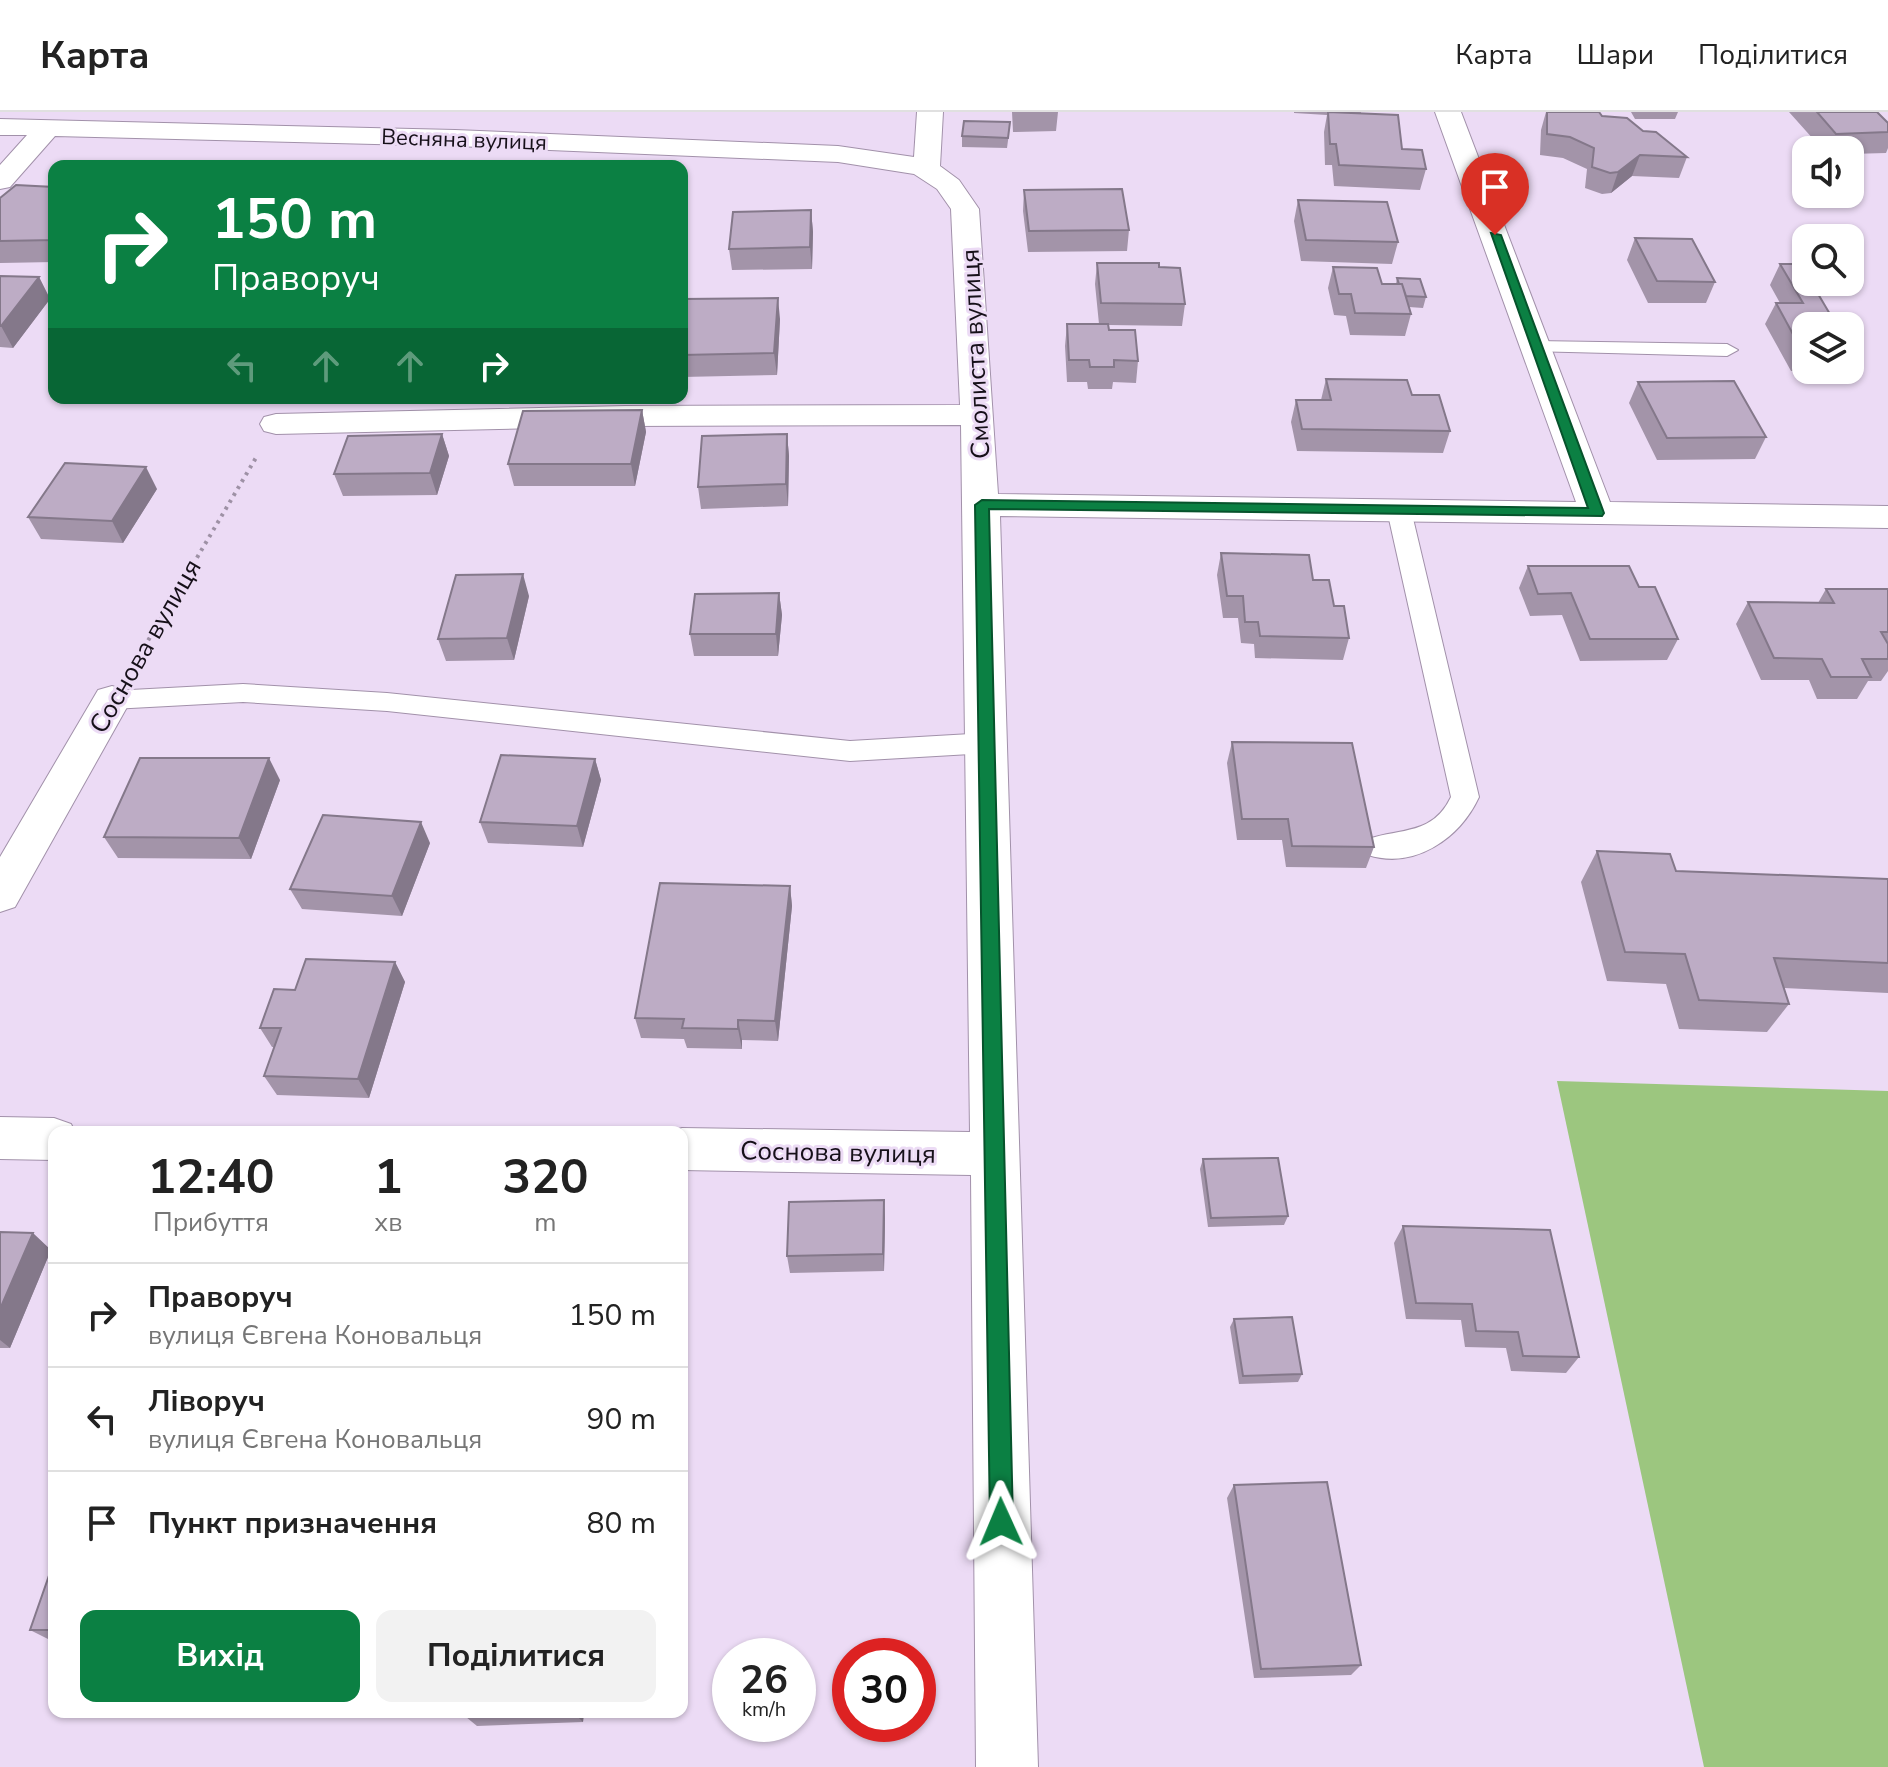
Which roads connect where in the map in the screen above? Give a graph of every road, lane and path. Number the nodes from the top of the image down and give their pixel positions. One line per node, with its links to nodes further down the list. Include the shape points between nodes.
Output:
1 (930, 112): 8 (street)
2 (1448, 112): 10 (street)
3 (339, 124): 5 (street, Весняна вулиця); 6 (street, Весняна вулиця)
4 (0, 127): 5 (street, Весняна вулиця)
5 (47, 129): 9 (street)
6 (455, 138): 7 (street); 8 (street, Весняна вулиця, via 838,154)
7 (442, 160)
8 (926, 170): 13 (street, Смолиста вулиця, via 947,183 965,209)
9 (0, 181)
10 (1536, 347): 11 (lane); 16 (street)
11 (1727, 350)
12 (284, 411): 13 (street, via 609,417); 18 (path, Соснова вулиця)
13 (978, 415): 14 (street, Смолиста вулиця)
14 (982, 505): 15 (street); 19 (street, Смолиста вулиця)
15 (1399, 510): 16 (street); 20 (lane, via 1465,797 1459,813 1430,839)
16 (1597, 513): 17 (street)
17 (1888, 517)
18 (112, 700): 19 (lane, via 243,693 387,702 850,751); 21 (street, Соснова вулиця)
19 (988, 743): 25 (street, Смолиста вулиця)
20 (1378, 847)
21 (0, 895)
22 (0, 1138): 23 (street)
23 (48, 1139)
24 (688, 1149): 25 (street, Соснова вулиця)
25 (993, 1154): 26 (street, Смолиста вулиця)
26 (1007, 1767)

